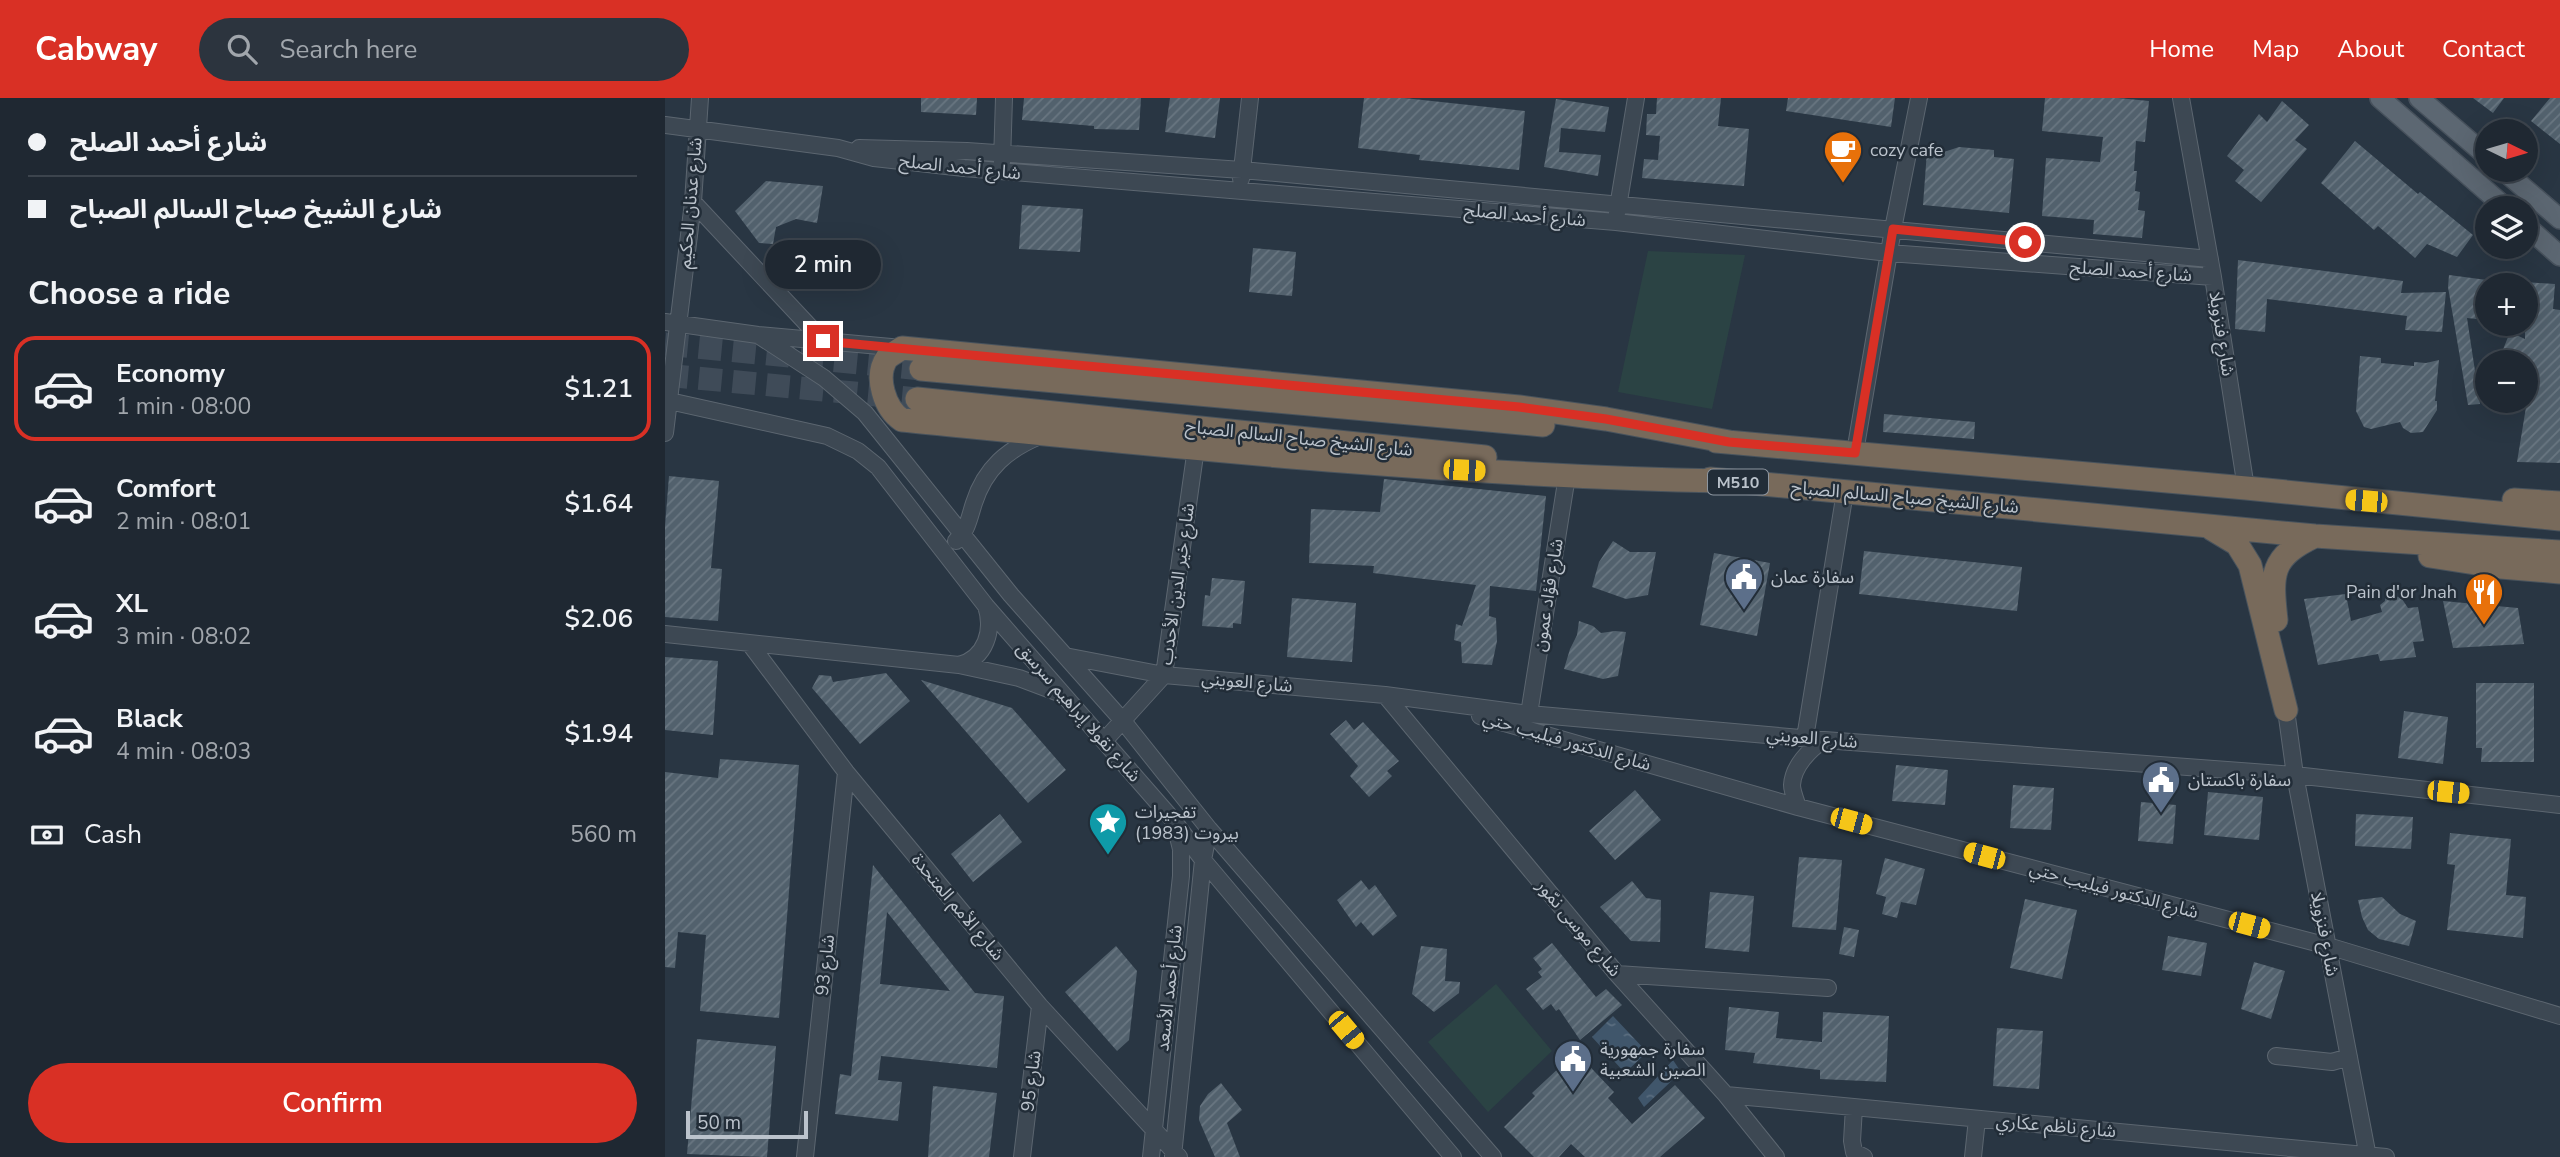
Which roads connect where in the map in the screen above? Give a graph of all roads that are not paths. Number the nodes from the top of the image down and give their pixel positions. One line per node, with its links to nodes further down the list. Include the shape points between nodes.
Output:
1 (700, 98): 10 (street, شارع عدنان الحكيم)
2 (1004, 98): 13 (street)
3 (1250, 98): 14 (street)
4 (1636, 98): 20 (street)
5 (1919, 98): 23 (street)
6 (2181, 98): 27 (street, شارع فنزويلا)
7 (2380, 98): 18 (main road)
8 (2419, 98): 11 (main road)
9 (665, 125): 10 (street, شارع أحمد الصلح)
10 (696, 128): 12 (street, شارع أحمد الصلح); 19 (street, شارع عدنان الحكيم)
11 (2475, 146)
12 (838, 149): 13 (street, شارع أحمد الصلح); 15 (street, شارع أحمد الصلح, via 874,158)
13 (1002, 154): 14 (street, شارع أحمد الصلح); 15 (street)
14 (1242, 170): 17 (street); 20 (street, شارع أحمد الصلح)
15 (1002, 172): 17 (street, شارع أحمد الصلح)
16 (2517, 182): 21 (main road)
17 (1239, 191): 22 (street, شارع أحمد الصلح)
18 (2492, 196)
19 (693, 201): 29 (street, شارع عدنان الحكيم); 31 (street)
20 (1618, 204): 22 (street); 23 (street, شارع أحمد الصلح)
21 (2560, 219)
22 (1616, 222): 25 (street, شارع أحمد الصلح)
23 (1893, 229): 25 (street); 27 (street, شارع أحمد الصلح)
24 (2538, 237): 26 (main road)
25 (1889, 253): 28 (street, شارع أحمد الصلح); 40 (street)
26 (2560, 256)
27 (2210, 259): 28 (street, شارع فنزويلا)
28 (2213, 277): 43 (street, شارع فنزويلا)
29 (671, 323): 30 (street); 35 (street, شارع عدنان الحكيم)
30 (758, 335): 31 (street); 49 (street, شارع نقولا إبراهيم سرسق, via 824,378 865,414)
31 (823, 341): 32 (street)
32 (902, 348): 37 (highway, via 887,358 882,386 891,412 902,420); 38 (highway, via 1507,406)
33 (921, 369): 38 (highway, شارع الشيخ صباح السالم الصباح / M510)
34 (917, 399): 42 (highway, شارع الشيخ صباح السالم الصباح / M510)
35 (667, 400): 36 (street, شارع عدنان الحكيم); 52 (street, شارع نقولا إبراهيم سرسق, via 809,431 847,444 878,467)
36 (665, 431)
37 (1046, 434): 39 (highway); 49 (street, via 1000,459 978,493)
38 (1729, 442): 40 (highway, شارع الشيخ صباح السالم الصباح / M510)
39 (1196, 447): 41 (highway); 60 (street, شارع خير الدين الأحدب)
40 (1855, 453): 43 (highway, شارع الشيخ صباح السالم الصباح / M510)
41 (1567, 476): 42 (highway); 65 (street, شارع فؤاد عمون)
42 (1724, 481): 44 (highway, شارع الشيخ صباح السالم الصباح / M510)
43 (2246, 488): 45 (highway, شارع الشيخ صباح السالم الصباح / M510)
44 (1845, 492): 48 (highway, شارع الشيخ صباح السالم الصباح / M510); 67 (street)
45 (2338, 498): 46 (highway, via 2439,496); 47 (highway, شارع الشيخ صباح السالم الصباح / M510)
46 (2560, 503)
47 (2560, 520)
48 (2205, 525): 50 (highway, شارع الشيخ صباح السالم الصباح / M510); 64 (highway, via 2232,540 2250,565)
49 (961, 536): 52 (street); 58 (street, شارع نقولا إبراهيم سرسق)
50 (2315, 536): 51 (highway, شارع الشيخ صباح السالم الصباح / M510); 64 (highway, via 2285,554 2272,584)
51 (2338, 536): 53 (highway, شارع الشيخ صباح السالم الصباح / M510); 54 (highway, via 2451,560)
52 (945, 552): 55 (street, شارع نقولا إبراهيم سرسق)
53 (2560, 552)
54 (2560, 572)
55 (986, 606): 59 (street, via 985,645 977,657); 62 (street, شارع نقولا إبراهيم سرسق)
56 (665, 634): 57 (street)
57 (750, 644): 59 (street); 70 (street, شارع الأمم المتحدة)
58 (1065, 656): 60 (street, شارع العويني); 66 (street, شارع نقولا إبراهيم سرسق)
59 (959, 665): 62 (street, via 1033,682)
60 (1164, 675): 61 (street, شارع العويني); 66 (street, شارع خير الدين الأحدب)
61 (1385, 695): 63 (street, شارع العويني); 78 (street, شارع موسى نمّور)
62 (1064, 696): 69 (street, شارع نقولا إبراهيم سرسق)
63 (1425, 700): 65 (street, شارع العويني); 73 (street, شارع الدكتور فيليب حتي)
64 (2286, 710): 71 (street, شارع فنزويلا)
65 (1529, 714): 67 (street, شارع العويني)
66 (1123, 721): 69 (street, شارع خير الدين الأحدب); 75 (street, شارع نقولا إبراهيم سرسق)
67 (1805, 738): 68 (street, شارع العويني)
68 (1824, 740): 71 (street, شارع العويني); 73 (street, via 1810,749 1796,774 1792,785)
69 (1104, 741): 74 (street, شارع نقولا إبراهيم سرسق)
70 (846, 772): 80 (street, شارع الأمم المتحدة); 90 (street, شارع 93)
71 (2295, 775): 72 (street, شارع العويني); 77 (street, شارع فنزويلا)
72 (2560, 804)
73 (1798, 807): 77 (street, شارع الدكتور فيليب حتي)
74 (1173, 820): 76 (street, شارع نقولا إبراهيم سرسق); 87 (street, شارع أحمد الأسعد, via 1182,865)
75 (1209, 829): 76 (street, شارع أحمد الأسعد); 94 (street, شارع نقولا إبراهيم سرسق)
76 (1203, 860): 88 (street, شارع أحمد الأسعد); 93 (street, شارع نقولا إبراهيم سرسق)
77 (2328, 946): 81 (street, شارع الدكتور فيليب حتي); 83 (street, شارع فنزويلا)
78 (1618, 974): 79 (street); 84 (street, شارع موسى نمّور)
79 (1828, 988)
80 (1040, 1006): 87 (street, شارع الأمم المتحدة); 91 (street, شارع 95)
81 (2560, 1016)
82 (2276, 1056): 83 (street, via 2332,1062)
83 (2349, 1057): 89 (street, شارع فنزويلا)
84 (1726, 1096): 85 (street, شارع ناظم عكاري); 95 (street, شارع موسى نمّور)
85 (1854, 1107): 86 (street, شارع ناظم عكاري); 96 (street, via 1852,1142 1854,1152)
86 (1977, 1119): 89 (street, شارع ناظم عكاري); 97 (street)
87 (1153, 1126): 88 (street, شارع الأمم المتحدة); 92 (street, شارع أحمد الأسعد)
88 (1175, 1154)
89 (2367, 1156): 98 (street, شارع ناظم عكاري)
90 (805, 1157)
91 (1022, 1157)
92 (1151, 1157)
93 (1453, 1157)
94 (1493, 1157)
95 (1776, 1157)
96 (1864, 1157)
97 (1973, 1157)
98 (2386, 1157)

